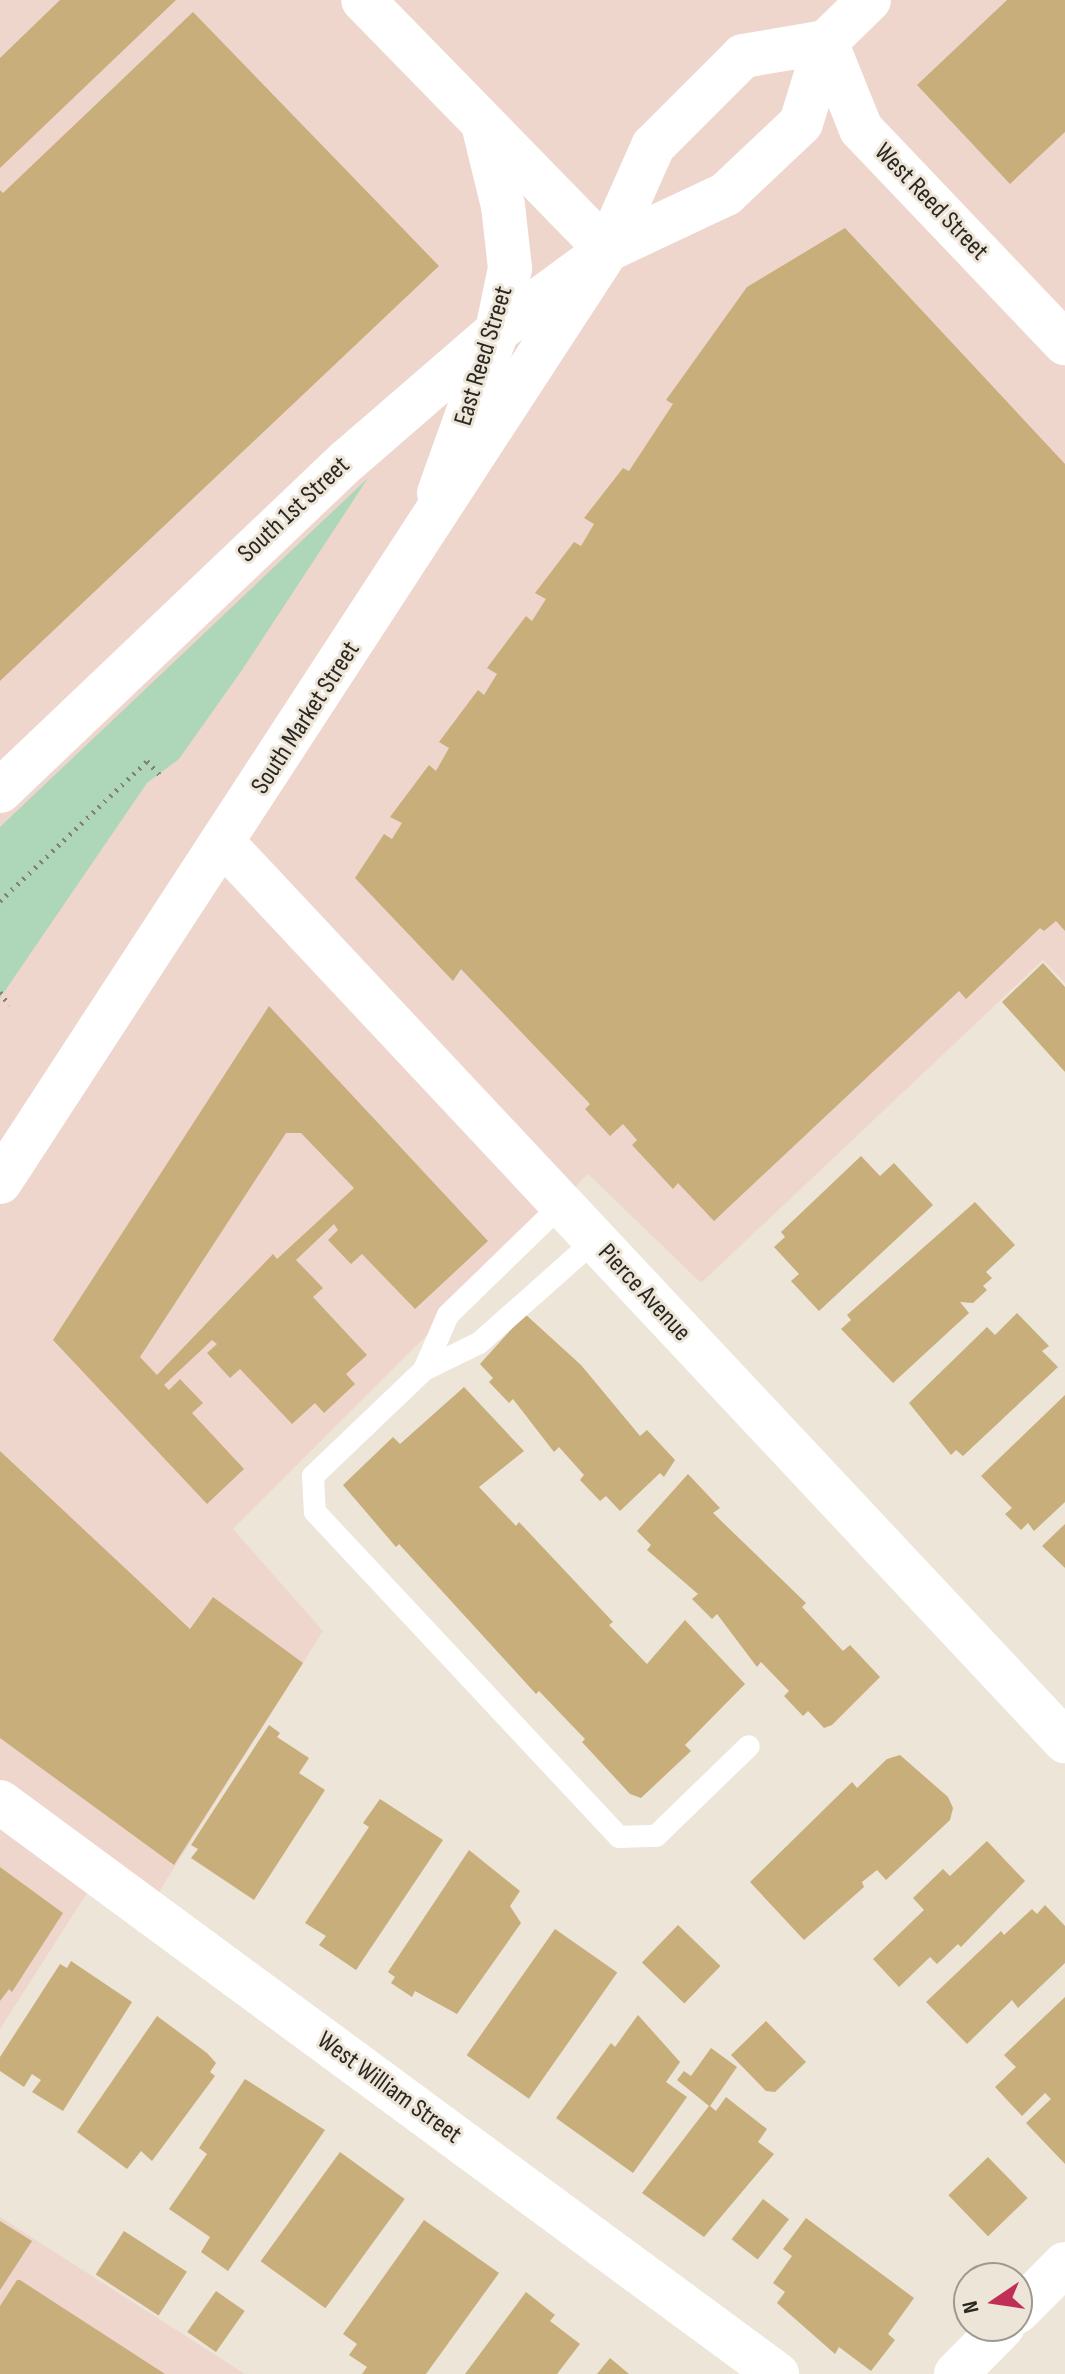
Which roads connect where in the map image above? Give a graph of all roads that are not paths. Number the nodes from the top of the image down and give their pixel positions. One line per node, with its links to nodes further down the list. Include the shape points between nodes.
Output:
1 (363, 0): 4 (street)
2 (869, 0): 3 (street, South 1st Street)
3 (826, 42): 5 (street, South 1st Street, via 801,123 726,194); 5 (street, South 1st Street, via 743,56 653,146); 7 (street, West Reed Street, via 861,129)
4 (484, 126): 5 (street); 6 (street, East Reed Street, via 503,206 510,268)
5 (607, 250): 6 (street, South 1st Street); 8 (street, South Market Street)
6 (497, 331): 8 (street, East Reed Street); 9 (street, South 1st Street, via 305,499)
7 (1065, 343)
8 (425, 535): 10 (street, South Market Street)
9 (0, 791)
10 (224, 844): 11 (street, South Market Street); 12 (street, Pierce Avenue)
11 (0, 1182)
12 (561, 1205): 13 (street, Pierce Avenue); 14 (lane, via 448,1315)
13 (594, 1241): 14 (lane, via 479,1343); 15 (street, Pierce Avenue)
14 (424, 1370): 16 (lane, via 313,1476 315,1512 619,1837 656,1836)
15 (1065, 1741)
16 (749, 1746)
17 (0, 1802): 21 (street, West William Street)
18 (1065, 2264): 19 (street)
19 (1033, 2296)
20 (987, 2342): 22 (street)
21 (777, 2374)
22 (956, 2374)

